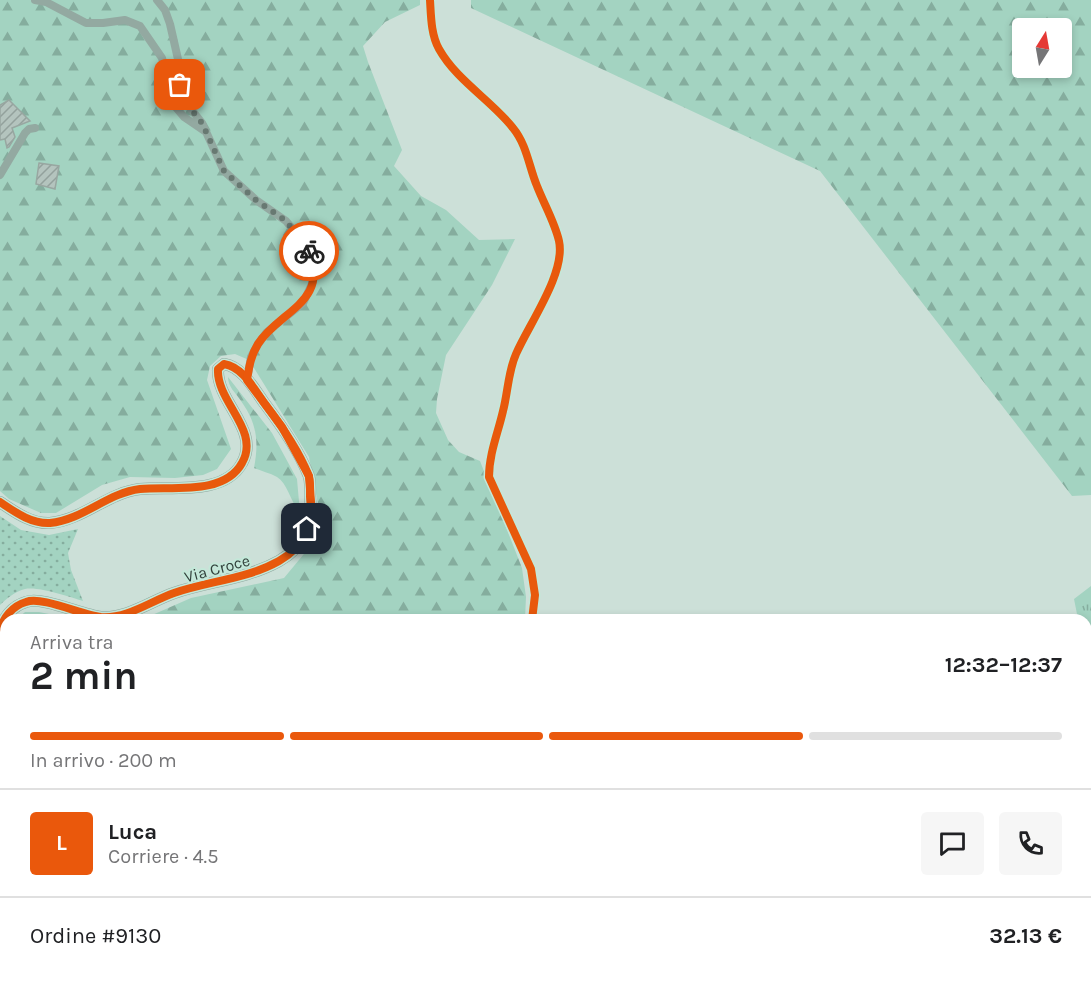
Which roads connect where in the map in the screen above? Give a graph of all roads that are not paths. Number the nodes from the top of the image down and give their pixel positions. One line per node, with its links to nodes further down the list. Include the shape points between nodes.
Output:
1 (35, 0): 5 (street, via 86,23 125,20 140,26 162,58 173,104 184,117)
2 (158, 0): 5 (street, via 170,24 183,99)
3 (430, 0): 12 (street, via 438,48 524,143 559,240 561,254 556,272 515,354 489,463 489,477 531,569 535,595)
4 (35, 128): 6 (street, via 25,133)
5 (207, 132): 7 (street, via 224,171 286,221 309,249 314,262 312,284 303,303 258,344)
6 (0, 175)
7 (247, 380): 8 (street, Via Croce, via 234,366 224,364 218,369 220,390 245,435 243,463 229,478 204,487 127,492 73,517 49,523 26,519); 11 (street, Via Croce, via 282,427 309,476 312,515 302,543 257,572 174,593)
8 (0, 502)
9 (8, 614): 10 (street, Via Croce, via 27,601)
10 (90, 614)
11 (124, 614)
12 (533, 614)

